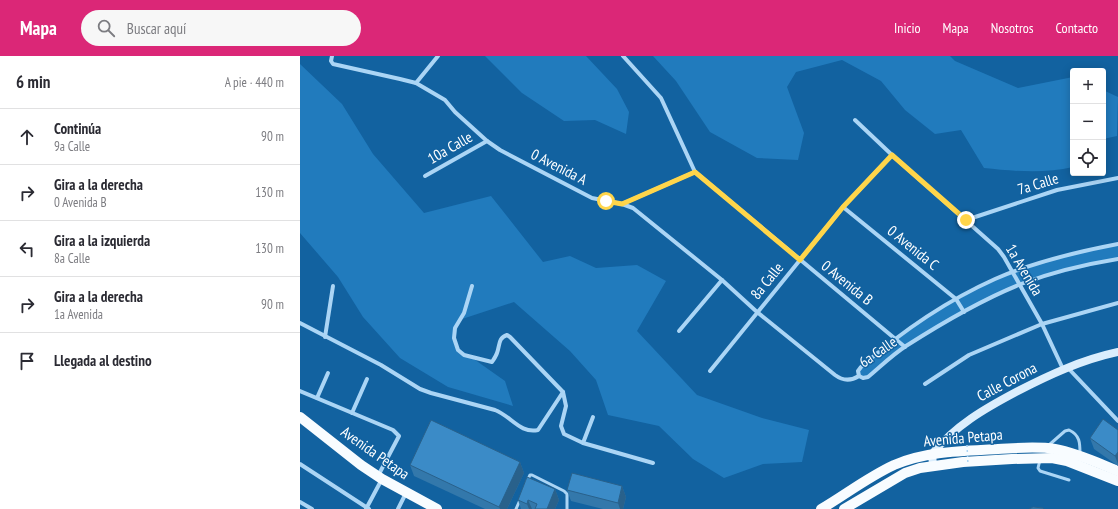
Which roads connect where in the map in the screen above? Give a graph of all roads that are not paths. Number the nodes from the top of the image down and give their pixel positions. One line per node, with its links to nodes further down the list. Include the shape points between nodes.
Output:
1 (332, 56): 4 (street, 0 Avenida A, via 333,64)
2 (438, 56): 4 (street)
3 (622, 56): 8 (street, 0 Avenida B, via 661,98)
4 (416, 83): 6 (street, 0 Avenida A, via 445,100)
5 (855, 120): 7 (street, 1a Avenida)
6 (487, 141): 9 (street, 10a Calle); 11 (street, 0 Avenida A, via 592,198)
7 (892, 155): 12 (street, 8a Calle); 13 (street, 1a Avenida)
8 (695, 172): 11 (street); 16 (street, 0 Avenida B)
9 (425, 176)
10 (1118, 178): 13 (street, 7a Calle, via 1057,190)
11 (622, 204): 18 (street, 0 Avenida A, via 633,208)
12 (843, 207): 16 (street, 8a Calle); 22 (street, 0 Avenida C)
13 (966, 220): 17 (street, 1a Avenida, via 998,249)
14 (1118, 244): 17 (street, 6a Calle, via 1067,255)
15 (1118, 258): 19 (street, 6a Calle)
16 (800, 260): 24 (street, 8a Calle); 30 (street, 0 Avenida B)
17 (1013, 273): 19 (street, 1a Avenida); 22 (street, 6a Calle)
18 (722, 280): 24 (street, 0 Avenida A); 28 (street)
19 (1020, 285): 25 (street, 6a Calle); 27 (street, 1a Avenida)
20 (333, 286): 29 (street)
21 (472, 286): 40 (street, via 464,313 455,328 454,338 458,350 464,355 492,362 501,339 507,335)
22 (956, 299): 25 (street, 0 Avenida C); 30 (street, 6a Calle)
23 (1118, 303): 27 (street)
24 (757, 312): 34 (street, 8a Calle); 36 (street, 0 Avenida A, via 840,378 852,380)
25 (964, 312): 31 (street, 6a Calle)
26 (300, 323): 29 (street)
27 (1042, 324): 33 (street, 1a Avenida); 38 (street, via 969,355)
28 (679, 331)
29 (325, 337): 40 (street, via 381,365 420,389 495,410 523,429 531,431 538,430)
30 (896, 338): 31 (street, 0 Avenida B); 36 (street, 6a Calle, via 861,367 858,371)
31 (905, 347): 36 (street, 6a Calle, via 868,377)
32 (1118, 352): 33 (street, Calle Corona)
33 (1065, 368): 45 (street, 1a Avenida); 48 (street, Calle Corona, via 973,416 951,433)
34 (710, 371)
35 (328, 372): 41 (street)
36 (859, 376)
37 (367, 380): 42 (street)
38 (924, 384)
39 (300, 391): 41 (street)
40 (563, 392): 46 (street, via 566,406 562,429 564,434)
41 (318, 398): 42 (street)
42 (352, 413): 55 (street, via 393,430 399,436)
43 (300, 417): 55 (main road, Avenida Petapa)
44 (593, 417): 46 (street)
45 (1118, 421)
46 (583, 443): 51 (street)
47 (1046, 448): 48 (main road, Avenida Petapa); 49 (main road, Avenida Petapa); 49 (lane, via 1065,430 1069,430 1078,437); 50 (lane)
48 (932, 454): 53 (street); 68 (main road, Avenida Petapa, via 883,470)
49 (1080, 456): 54 (main road, Avenida Petapa)
50 (1040, 458): 53 (main road, Avenida Petapa); 56 (lane, via 1040,471); 57 (main road, Avenida Petapa, via 1066,461)
51 (653, 463)
52 (300, 464): 63 (street)
53 (933, 465): 69 (main road, Avenida Petapa, via 905,473)
54 (1118, 471)
55 (380, 477): 59 (main road, Avenida Petapa); 63 (street)
56 (1069, 480)
57 (1118, 481)
58 (527, 482): 67 (lane, via 532,475 564,491 567,494)
59 (406, 493): 64 (street); 65 (main road, Avenida Petapa)
60 (521, 496): 66 (lane)
61 (300, 502): 62 (street)
62 (312, 509)
63 (367, 509)
64 (398, 509)
65 (437, 509)
66 (516, 509)
67 (567, 509)
68 (821, 509)
69 (844, 509)

